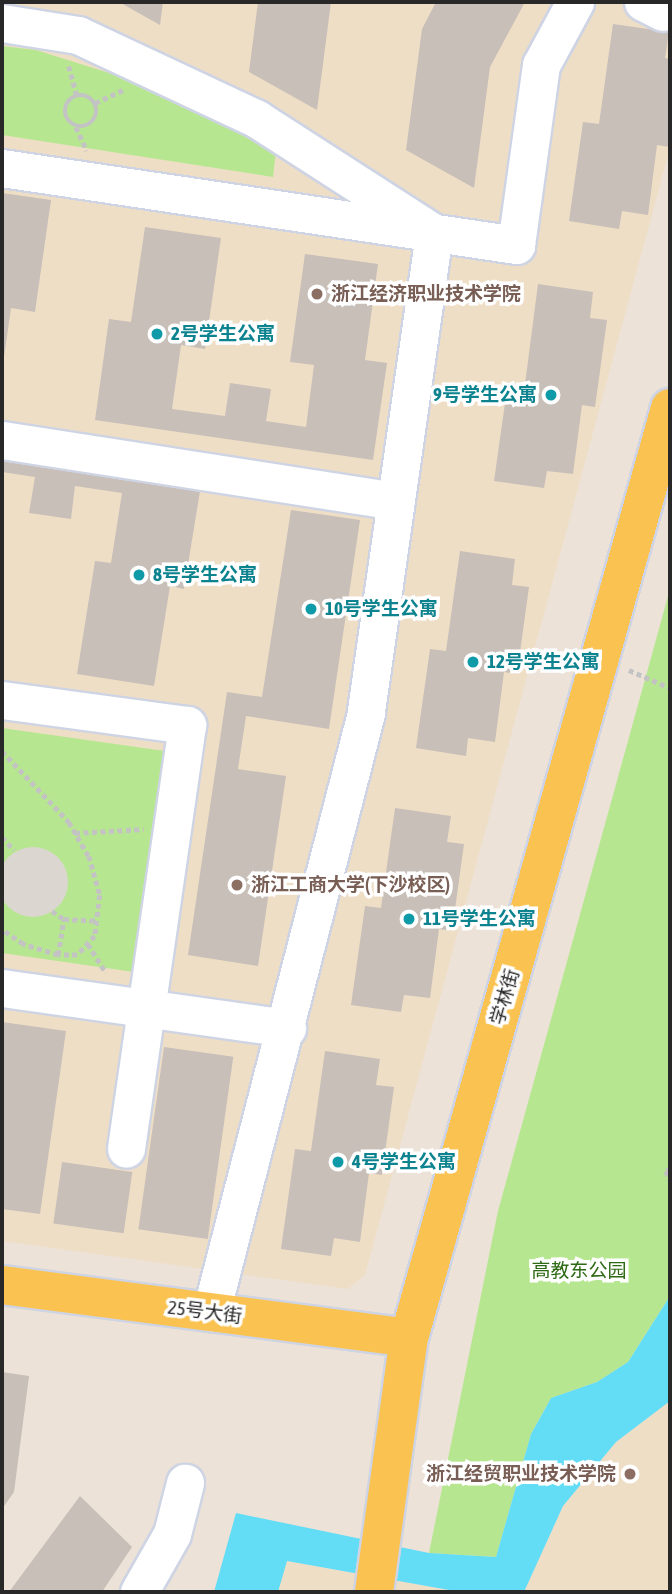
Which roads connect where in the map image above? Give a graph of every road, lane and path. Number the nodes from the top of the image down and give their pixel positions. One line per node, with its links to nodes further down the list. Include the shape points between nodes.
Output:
1 (575, 2): 5 (street, via 541,65 516,245)
2 (2, 23): 5 (street, via 78,36 257,120)
3 (68, 120): 3 (path, via 66,105 72,97 88,96 96,103 91,124 81,127)
4 (2, 168): 5 (street)
5 (433, 233): 8 (street)
6 (670, 408): 9 (main road, 学林街)
7 (2, 440): 8 (street)
8 (396, 501): 24 (street, via 366,713)
9 (599, 662): 10 (path, via 647,675); 30 (main road, 学林街)
10 (670, 688)
11 (2, 700): 13 (street, via 187,725)
12 (2, 751): 14 (path)
13 (172, 832): 14 (path, via 123,827); 23 (street)
14 (75, 833): 19 (path, via 89,856 100,895)
15 (2, 836): 16 (path)
16 (15, 850)
17 (52, 911): 18 (path)
18 (64, 919): 19 (path); 21 (path)
19 (97, 921): 21 (path, via 94,936 77,955)
20 (2, 930): 21 (path, via 23,944)
21 (58, 956)
22 (2, 988): 23 (street)
23 (148, 1008): 24 (street); 25 (street)
24 (287, 1028): 29 (street)
25 (126, 1149)
26 (670, 1170): 27 (path, via 666,1171)
27 (670, 1180)
28 (2, 1285): 29 (main road, 25号大街)
29 (211, 1312): 30 (main road, 25号大街)
30 (409, 1338): 33 (main road, 学林街)
31 (185, 1483): 32 (street, via 172,1534)
32 (139, 1592)
33 (374, 1592)

